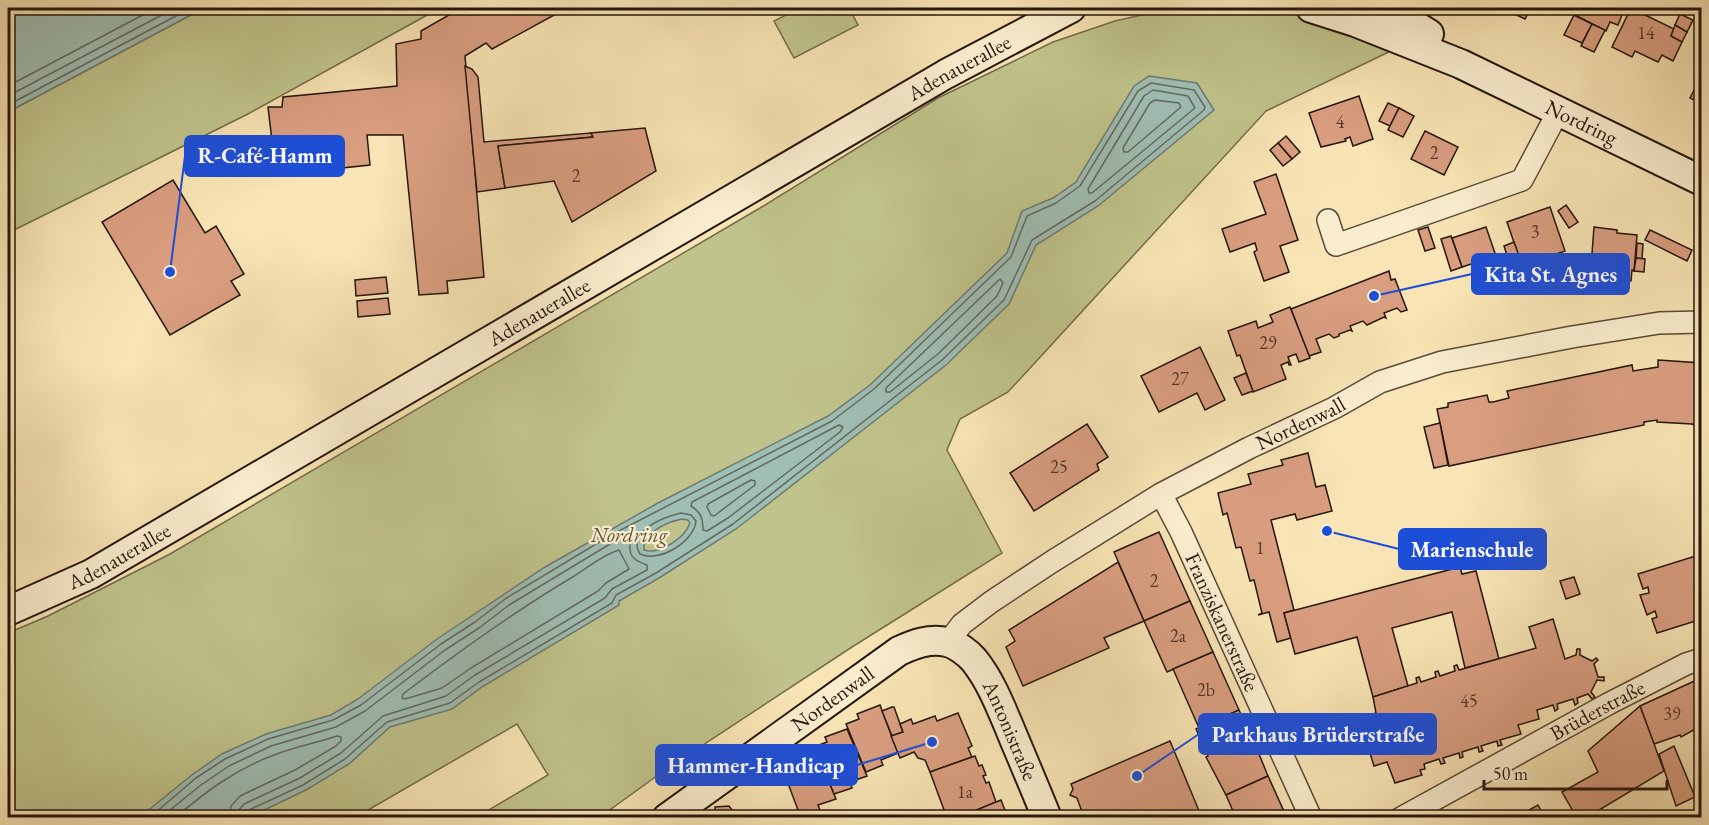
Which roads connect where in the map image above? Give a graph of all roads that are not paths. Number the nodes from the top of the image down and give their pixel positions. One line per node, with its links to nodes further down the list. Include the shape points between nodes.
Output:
1 (1073, 8): 9 (main road, Adenauerallee, via 936,80 91,574)
2 (1311, 8): 3 (main road)
3 (1365, 15): 4 (main road, Nordring, via 1416,26 1461,64)
4 (1559, 110): 5 (main road, Nordring); 6 (street, via 1522,180 1336,244)
5 (1701, 181)
6 (1328, 220)
7 (1701, 322): 8 (street, Nordenwall, via 1659,323 1442,362 1380,382)
8 (1161, 494): 10 (street, Nordenwall, via 991,602 962,624); 14 (street, Franziskanerstraße)
9 (8, 611)
10 (955, 646): 12 (main road, Nordenwall, via 916,643 899,651); 13 (main road, Antonistraße, via 973,659 997,697)
11 (1701, 659): 15 (street, Brüderstraße, via 1610,703)
12 (667, 818)
13 (1047, 818)
14 (1311, 818)
15 (1401, 818)

